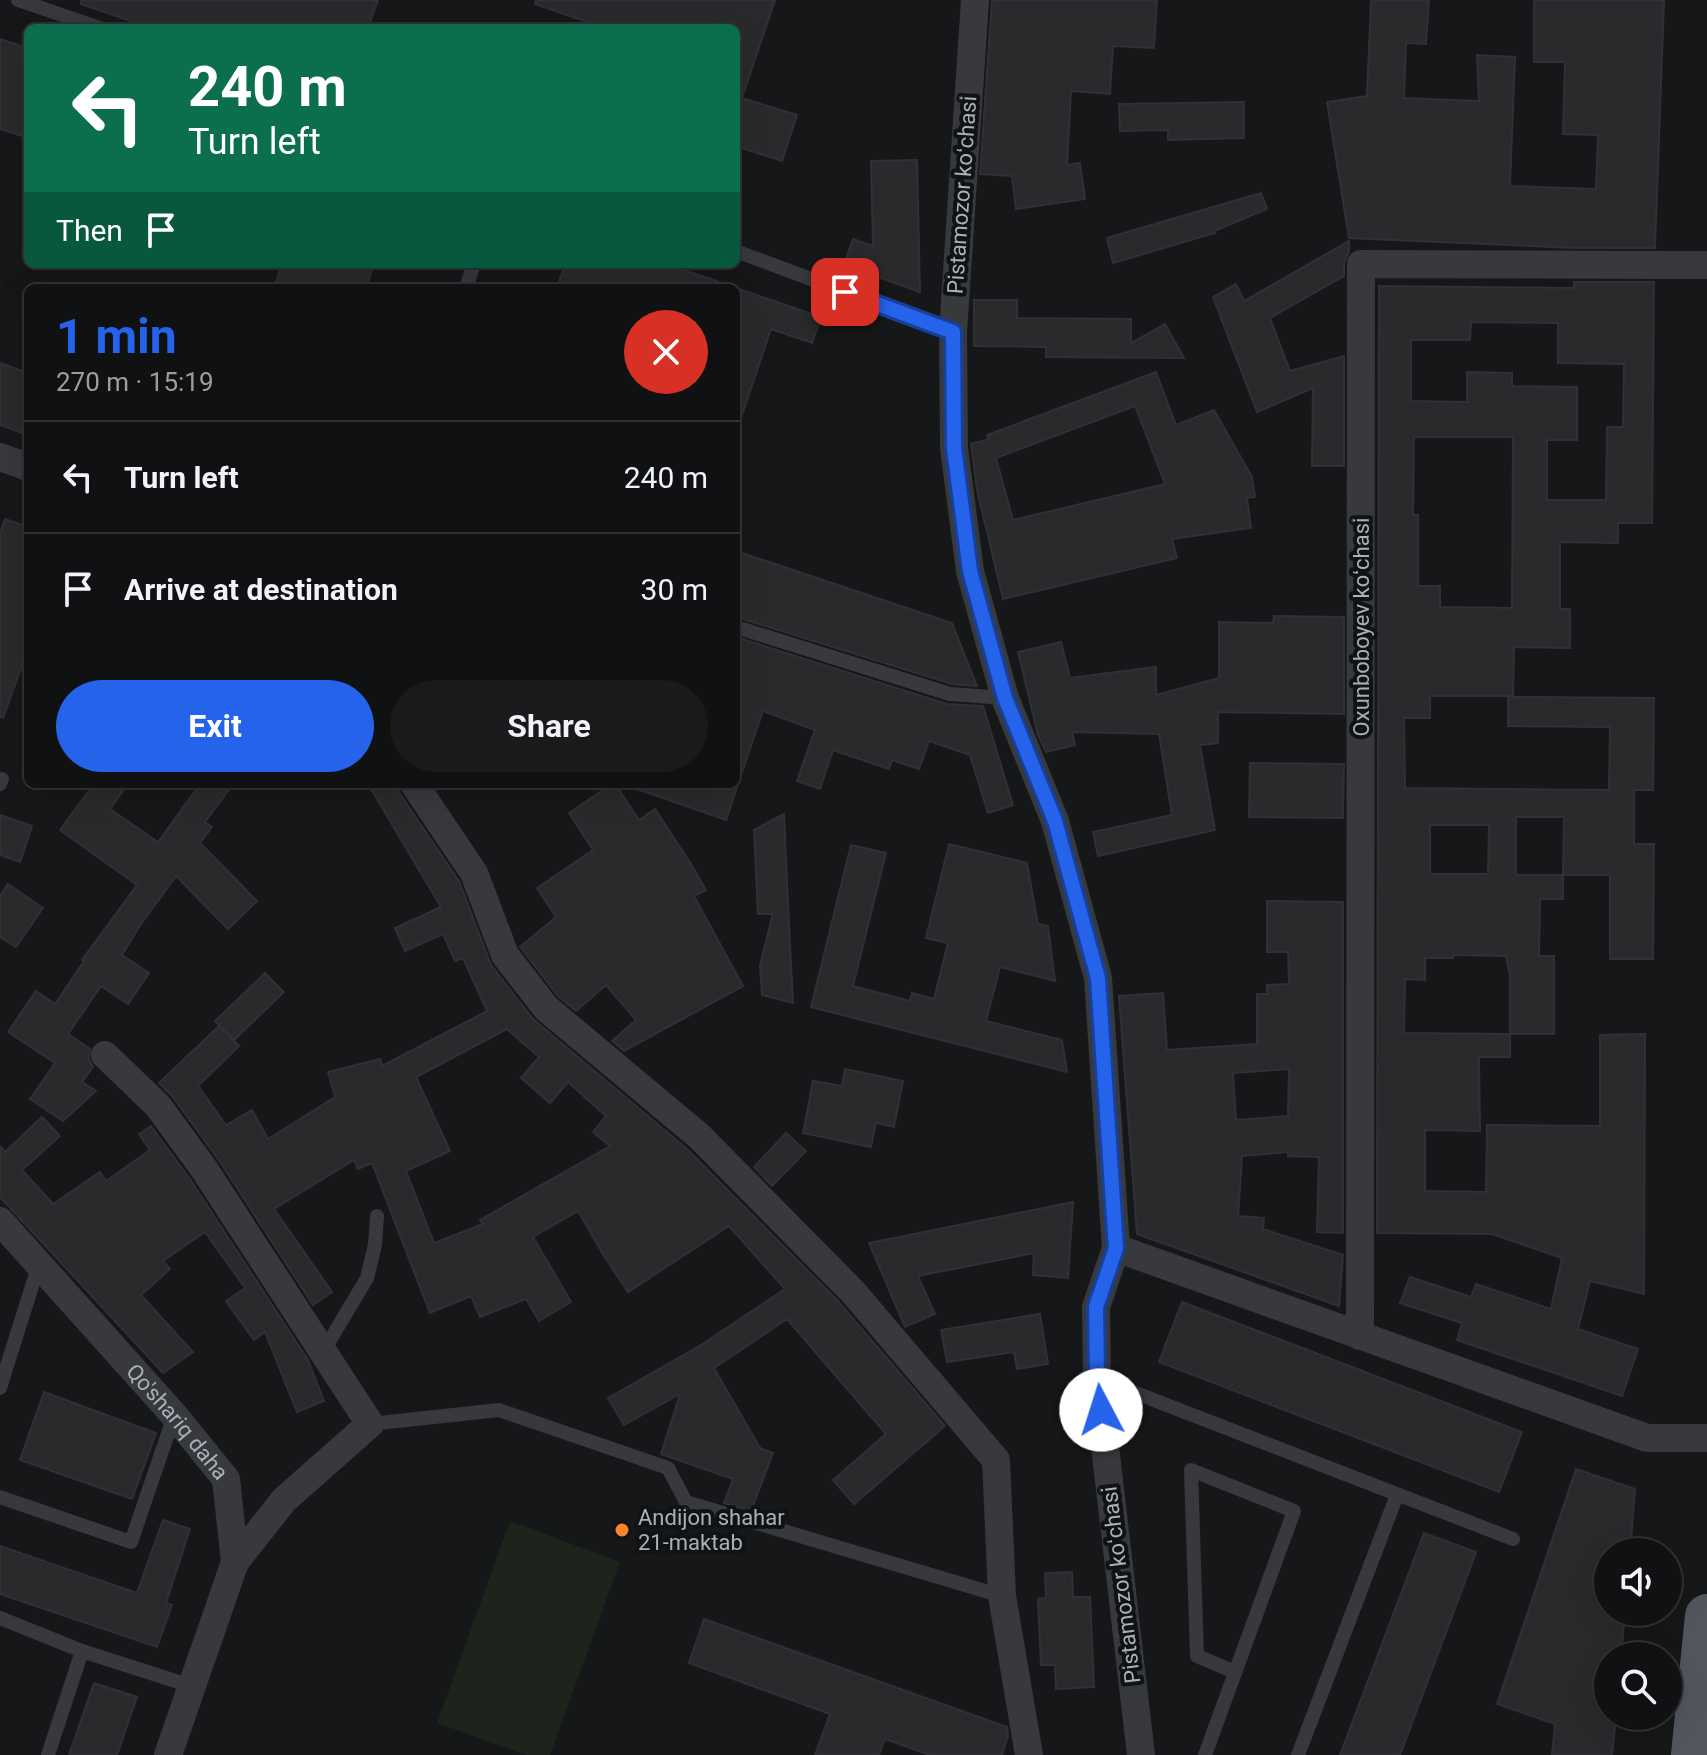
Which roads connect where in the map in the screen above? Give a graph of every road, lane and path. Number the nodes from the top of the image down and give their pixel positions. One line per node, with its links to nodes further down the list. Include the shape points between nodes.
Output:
1 (18, 0): 3 (lane)
2 (975, 0): 6 (street, Pistamozor koʻchasi)
3 (88, 24)
4 (740, 252): 6 (lane)
5 (1707, 265): 17 (street, Oxunboboyev koʻchasi, via 1361,264)
6 (953, 332): 10 (street, Pistamozor koʻchasi, via 954,448 970,571)
7 (0, 457): 8 (street)
8 (24, 466)
9 (740, 628): 10 (lane, via 950,694)
10 (1005, 698): 15 (street, Pistamozor koʻchasi, via 1055,821 1098,978)
11 (417, 788): 28 (street, via 474,873 505,955 546,1008 699,1136 853,1292 996,1460)
12 (105, 1055): 18 (street, via 158,1106)
13 (377, 1216): 18 (lane, via 367,1278)
14 (0, 1221): 16 (street, Qo'shariq daha)
15 (1116, 1248): 17 (street); 19 (street, Pistamozor koʻchasi, via 1096,1307)
16 (40, 1263): 20 (lane); 21 (street, Qo'shariq daha)
17 (1360, 1336): 23 (street, via 1647,1438)
18 (323, 1353): 22 (street)
19 (1097, 1378): 24 (lane); 37 (street, Pistamozor koʻchasi)
20 (0, 1388)
21 (174, 1415): 25 (lane, via 131,1542); 27 (street, Qo'shariq daha, via 226,1479)
22 (370, 1424): 27 (street, via 284,1500); 28 (lane, via 499,1410 668,1468 686,1502)
23 (1707, 1438)
24 (1397, 1495): 26 (lane); 39 (lane)
25 (0, 1497)
26 (1513, 1539)
27 (235, 1562): 33 (street, Qo'shariq daha)
28 (1002, 1596): 36 (street)
29 (1707, 1616): 40 (main road)
30 (0, 1618): 31 (lane)
31 (82, 1651): 33 (lane); 34 (lane)
32 (1235, 1672): 32 (lane, via 1294,1511 1191,1470 1197,1656); 38 (lane)
33 (191, 1686): 35 (street, Qo'shariq daha)
34 (48, 1755)
35 (168, 1755)
36 (1029, 1755)
37 (1141, 1755)
38 (1205, 1755)
39 (1298, 1755)
40 (1693, 1755)

